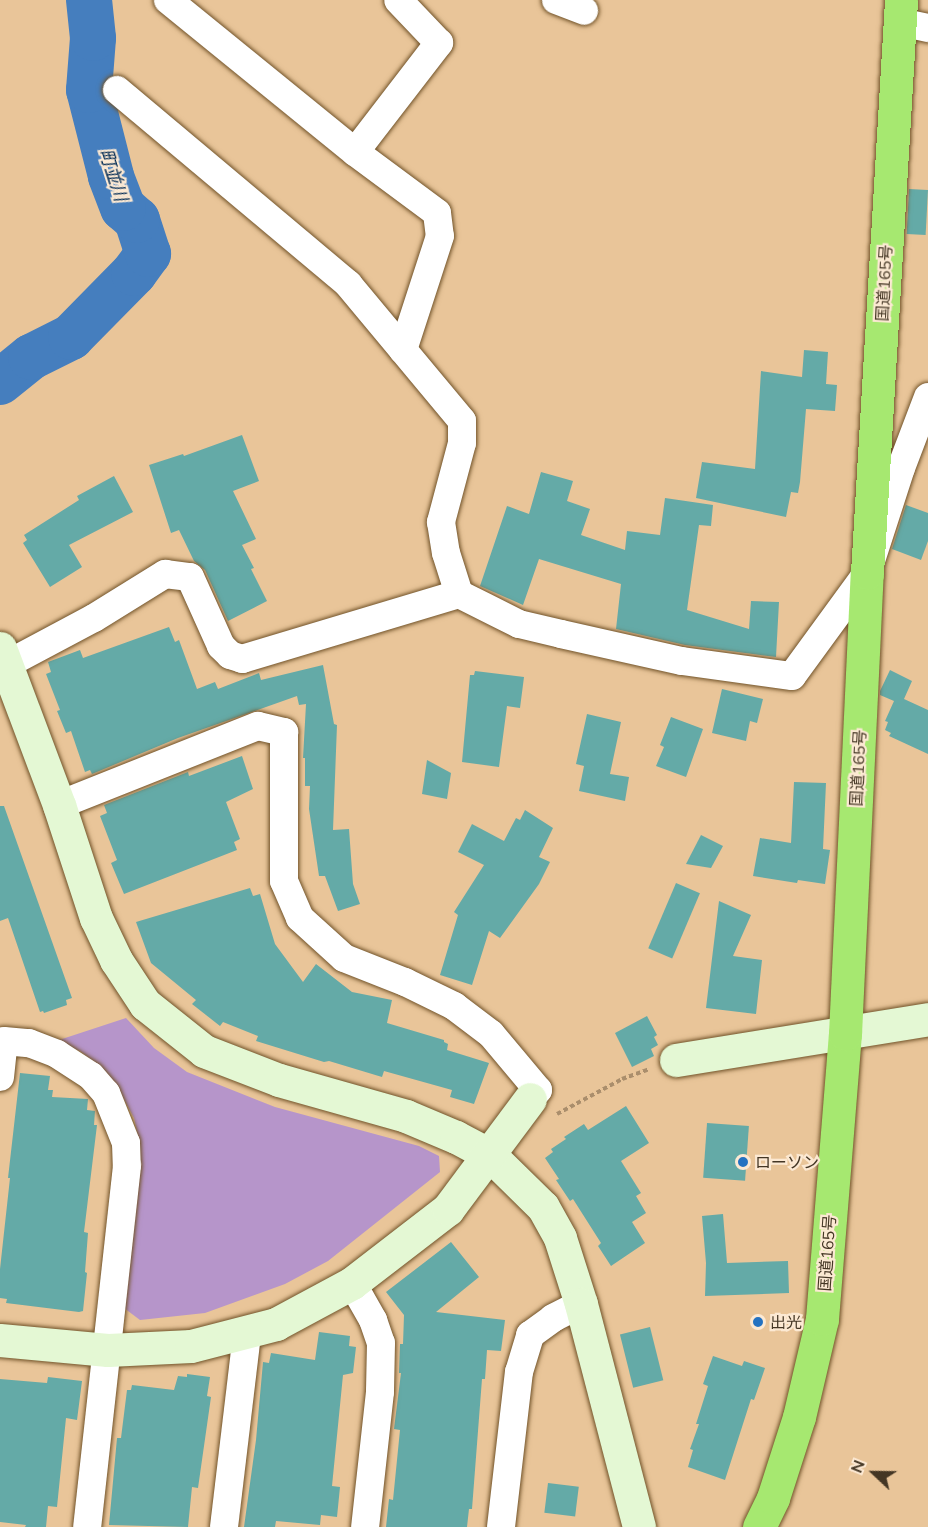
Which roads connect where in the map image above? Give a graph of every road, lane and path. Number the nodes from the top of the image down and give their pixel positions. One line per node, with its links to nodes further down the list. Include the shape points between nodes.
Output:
1 (168, 0): 7 (street)
2 (398, 0): 7 (street, via 439,42)
3 (556, 0): 4 (street)
4 (584, 11)
5 (916, 22): 10 (highway, 国道165号)
6 (117, 90): 8 (street, via 348,284)
7 (355, 152): 8 (street, via 437,213 440,236)
8 (403, 350): 11 (street, via 462,421 462,443 441,522)
9 (928, 397): 10 (street)
10 (867, 573): 11 (street, via 792,676 682,661 519,624); 15 (highway, 国道165号)
11 (459, 594): 12 (street, via 242,659 221,646 190,577 165,574 94,618)
12 (2, 660): 13 (street)
13 (59, 805): 18 (street, via 258,726 284,732 284,881 300,918 344,958 454,1006 491,1034 538,1090); 19 (street, via 96,918 116,960 146,1004 168,1024 204,1051 279,1080 406,1116)
14 (928, 1019): 15 (street)
15 (845, 1034): 16 (street); 30 (highway, 国道165号, via 822,1319 799,1417 773,1498)
16 (676, 1060): 18 (path, via 622,1078 561,1110)
17 (0, 1077): 24 (street, via 4,1041 29,1043 57,1054 91,1076 106,1093 119,1122 126,1143 127,1166)
18 (542, 1108): 19 (street)
19 (490, 1155): 20 (street, via 448,1209); 21 (street, via 543,1207 560,1238)
20 (352, 1283): 22 (street, via 286,1319); 27 (street, via 381,1343 380,1392)
21 (581, 1304): 28 (street, via 553,1317 530,1335 519,1372); 29 (street)
22 (247, 1333): 24 (street, via 191,1346); 26 (street)
23 (0, 1340): 24 (street)
24 (108, 1350): 25 (street)
25 (87, 1527)
26 (224, 1527)
27 (365, 1527)
28 (501, 1527)
29 (639, 1527)
30 (759, 1527)

